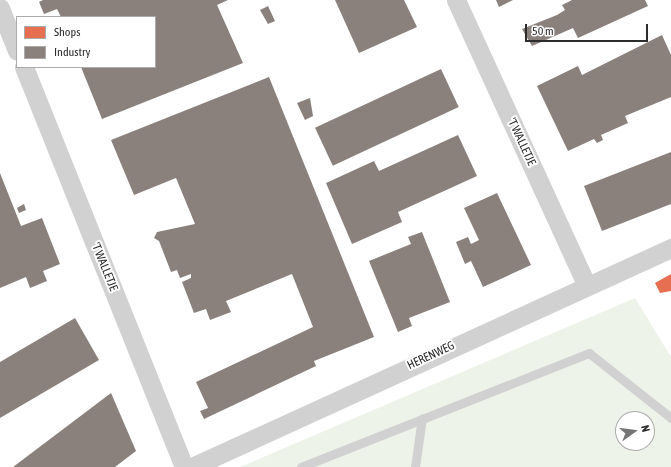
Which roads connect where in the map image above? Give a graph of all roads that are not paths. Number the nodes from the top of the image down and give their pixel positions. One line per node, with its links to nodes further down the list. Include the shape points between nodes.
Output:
1 (456, 0): 6 (street, 'T WALLETJE)
2 (0, 8): 3 (street)
3 (16, 48)
4 (24, 68): 9 (street, 'T WALLETJE)
5 (671, 248): 6 (street, HERENWEG)
6 (586, 284): 10 (street, HERENWEG)
7 (422, 418): 8 (lane, via 589,353); 11 (lane); 12 (lane)
8 (671, 418)
9 (184, 467)
10 (192, 467)
11 (301, 467)
12 (415, 467)

